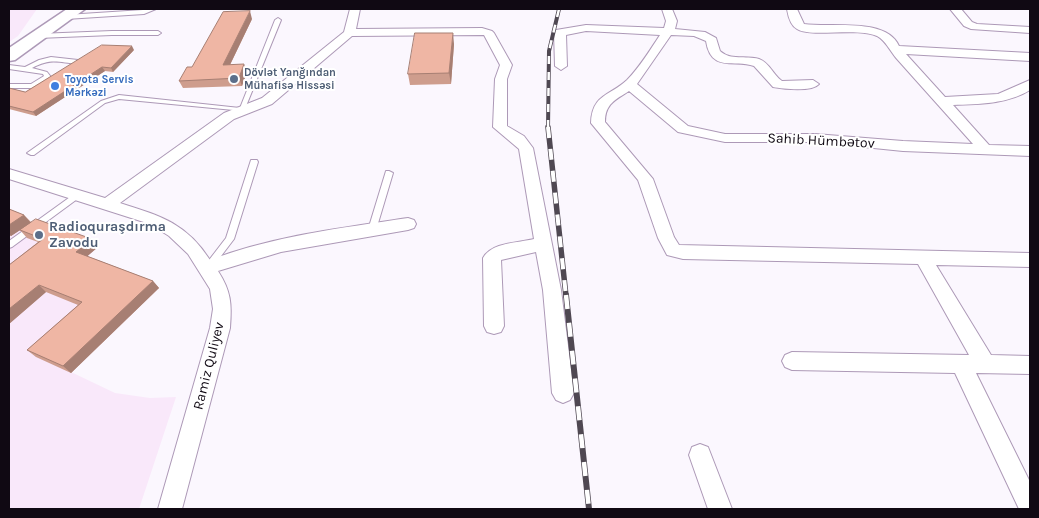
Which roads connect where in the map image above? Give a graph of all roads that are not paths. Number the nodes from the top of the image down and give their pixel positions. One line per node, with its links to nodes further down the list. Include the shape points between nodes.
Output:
1 (153, 9): 6 (lane, via 144,12)
2 (355, 9): 12 (street)
3 (667, 9): 10 (street, via 672,23)
4 (792, 9): 14 (street, via 801,27 876,33 891,40)
5 (955, 9): 8 (street, via 968,24)
6 (71, 13): 13 (main road)
7 (278, 20): 27 (lane)
8 (981, 28): 9 (street); 15 (street)
9 (1030, 30)
10 (670, 31): 19 (street, via 566,30 560,32); 22 (street); 23 (street, via 705,35 712,40 718,56 726,61 761,64 774,82)
11 (158, 33): 13 (lane)
12 (349, 33): 27 (street, via 267,100); 38 (street, via 488,33 506,65 501,79 500,127 517,135 526,148)
13 (38, 36): 16 (main road)
14 (895, 49): 15 (street, via 923,54); 26 (street)
15 (1006, 53): 17 (street)
16 (9, 56)
17 (1030, 57)
18 (78, 62): 21 (lane, via 46,60)
19 (562, 66)
20 (9, 67): 21 (lane)
21 (26, 69): 25 (lane, via 45,72 48,77 32,86)
22 (629, 84): 28 (street, Sahib Hümbətov, via 679,126 725,138 815,138); 40 (street, via 603,102 598,111 598,122 645,179 673,250)
23 (814, 84)
24 (1030, 84): 26 (street, via 995,98)
25 (9, 86)
26 (940, 101): 28 (street)
27 (242, 110): 30 (lane, via 120,97 110,99); 35 (street, via 229,116)
28 (986, 150): 29 (street, Sahib Hümbətov)
29 (1030, 151)
30 (30, 154)
31 (254, 162): 42 (lane, via 230,239)
32 (389, 173): 37 (lane)
33 (9, 174): 34 (street, Ramiz Quliyev)
34 (77, 195): 35 (street, Ramiz Quliyev); 39 (lane)
35 (107, 204): 42 (street, Ramiz Quliyev, via 156,220 175,232 194,249)
36 (408, 224): 37 (street)
37 (372, 230): 42 (street, via 266,248)
38 (543, 244): 43 (street, via 497,253 492,258); 48 (street, via 552,290)
39 (9, 245)
40 (923, 258): 41 (street); 46 (street)
41 (1030, 260)
42 (206, 268): 51 (street, Ramiz Quliyev, via 219,288 220,328)
43 (494, 326)
44 (792, 362): 45 (street)
45 (961, 364): 46 (street); 50 (street)
46 (985, 364): 47 (street)
47 (1030, 364)
48 (563, 393)
49 (700, 455): 52 (street)
50 (1030, 507)
51 (170, 509)
52 (720, 509)

